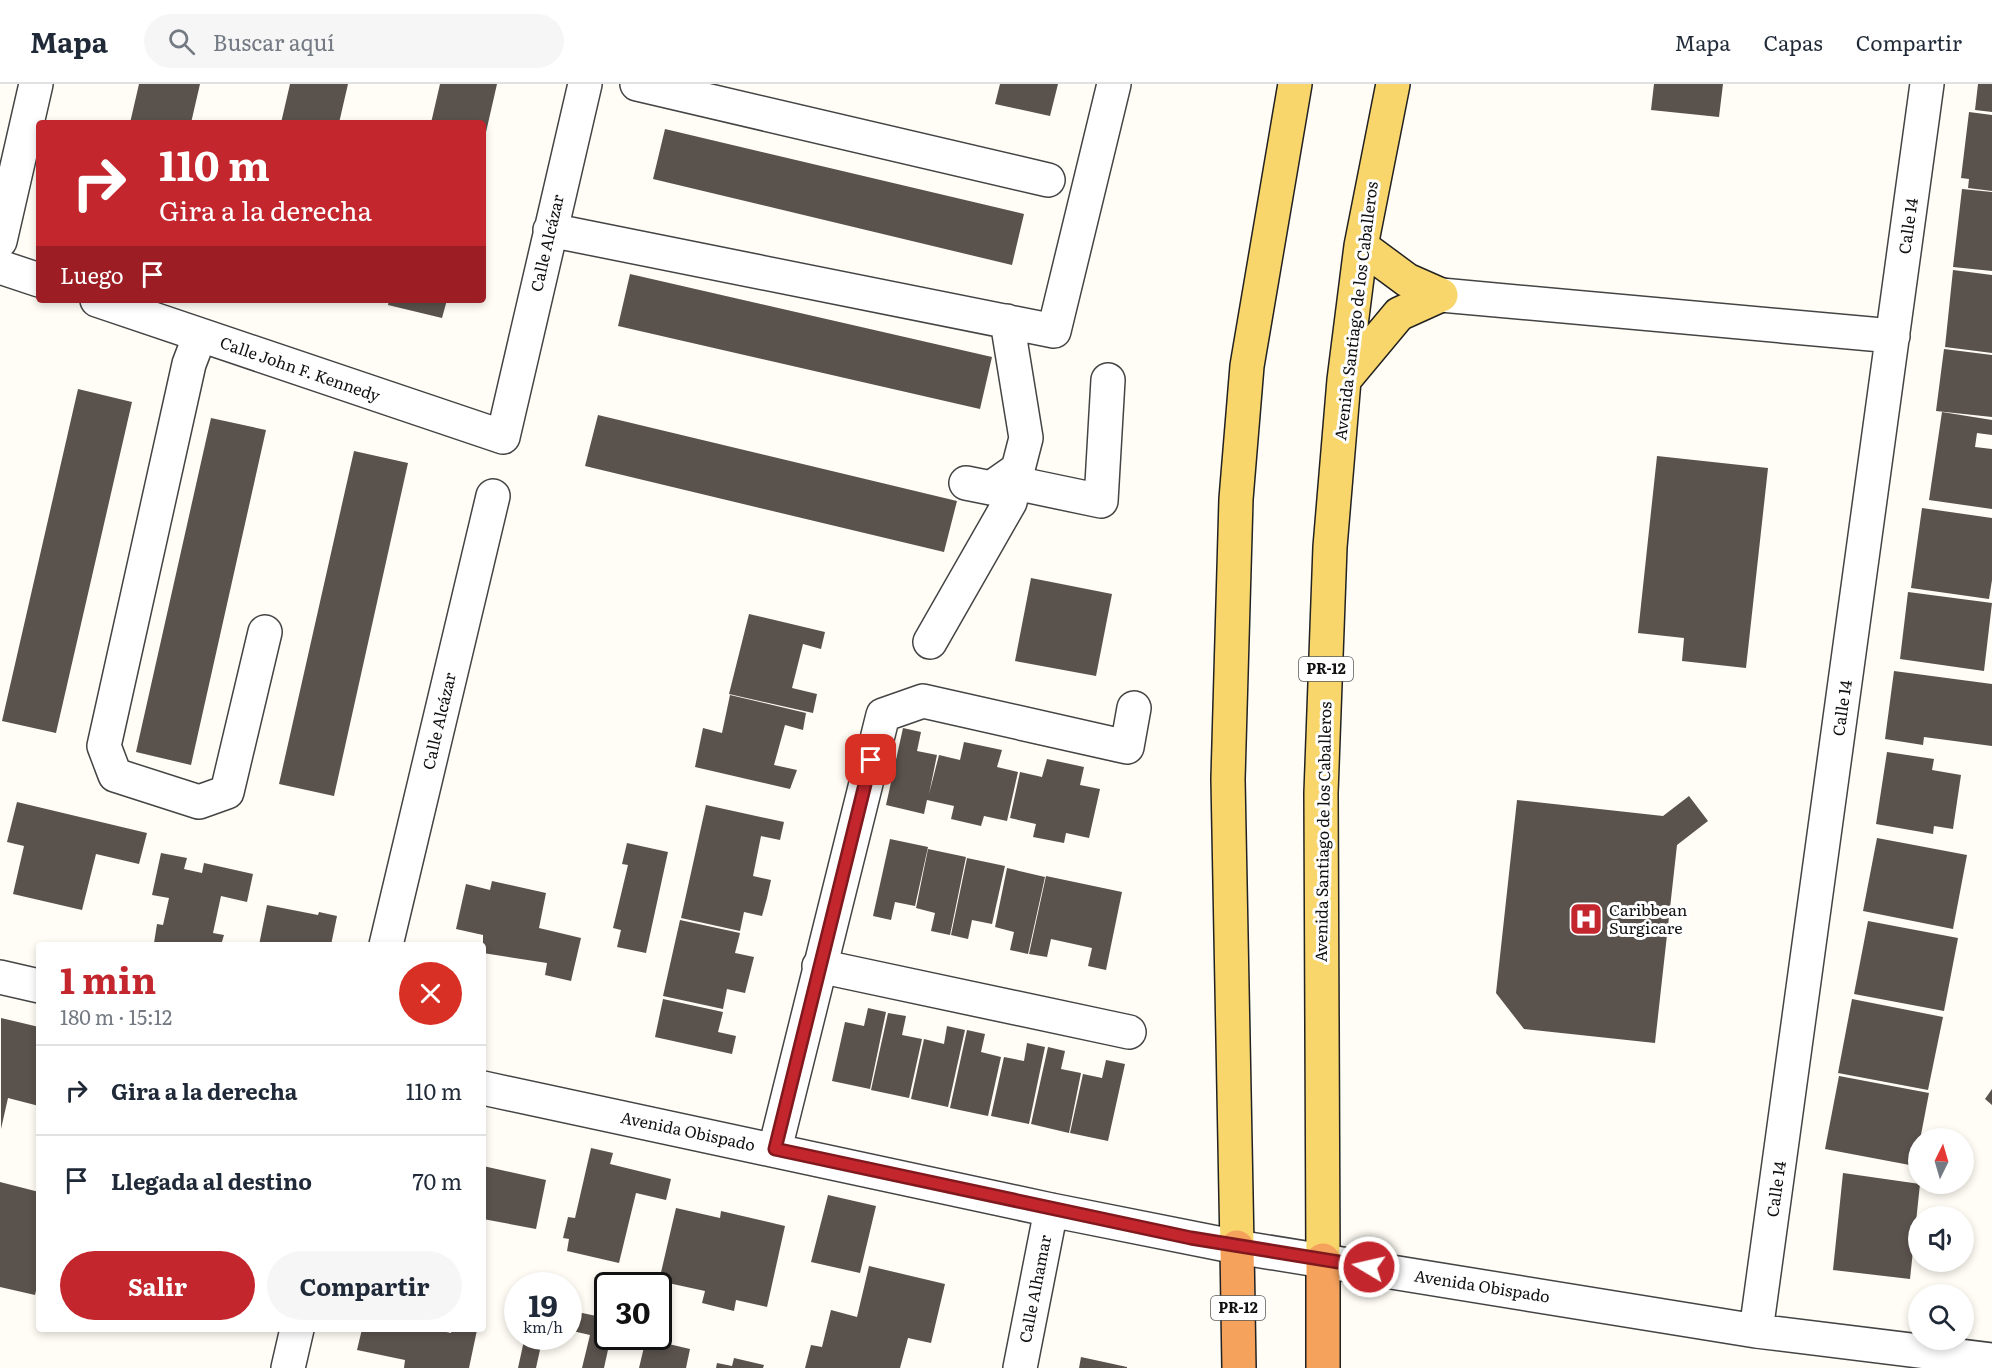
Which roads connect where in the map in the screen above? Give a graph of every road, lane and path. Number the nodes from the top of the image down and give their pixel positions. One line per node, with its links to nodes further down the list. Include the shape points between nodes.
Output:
1 (36, 84): 10 (street)
2 (585, 84): 9 (street, Calle Alcázar)
3 (637, 84): 8 (street)
4 (1114, 84): 16 (street, via 1054,331)
5 (1295, 84): 36 (main road, PR-12, via 1247,366 1236,499 1228,779)
6 (1393, 84): 11 (main road, Avenida Santiago de los Caballeros / PR-12)
7 (1928, 84): 18 (street, Calle 14)
8 (1048, 180)
9 (550, 230): 16 (street); 21 (street, Calle Alcázar)
10 (0, 241)
11 (1361, 246): 14 (main road, via 1407,280); 20 (main road, Avenida Santiago de los Caballeros / PR-12)
12 (0, 267): 13 (street)
13 (36, 279)
14 (1441, 296): 18 (street); 20 (main road, via 1399,314)
15 (106, 303): 17 (street, Calle John F. Kennedy)
16 (1007, 321): 22 (street, via 1026,438)
17 (200, 335): 21 (street, Calle John F. Kennedy); 25 (street, via 189,364 104,746 115,775 199,802 227,792)
18 (1893, 336): 38 (street, Calle 14)
19 (1108, 380): 22 (street, via 1101,501)
20 (1344, 380): 37 (main road, Avenida Santiago de los Caballeros / PR-12, via 1330,547 1321,794)
21 (502, 437)
22 (1017, 476): 23 (street, via 991,488); 26 (street, via 1010,502)
23 (966, 483)
24 (493, 496): 28 (street, Calle Alcázar)
25 (265, 632)
26 (930, 642)
27 (1134, 708): 29 (street, via 1127,747 923,701 883,715)
28 (387, 942)
29 (819, 966): 32 (street); 34 (street)
30 (0, 977): 31 (street)
31 (36, 985)
32 (1129, 1032)
33 (486, 1089): 34 (street, Avenida Obispado)
34 (775, 1149): 35 (street, Avenida Obispado)
35 (1051, 1210): 36 (street, Avenida Obispado); 42 (street, Calle Alhamar)
36 (1237, 1247): 37 (street, Avenida Obispado); 43 (highway, PR-12)
37 (1323, 1260): 38 (street, Avenida Obispado); 44 (highway, Avenida Santiago de los Caballeros / PR-12)
38 (1756, 1331): 40 (street, Avenida Obispado)
39 (296, 1332): 41 (street)
40 (1992, 1360)
41 (288, 1368)
42 (1020, 1368)
43 (1239, 1368)
44 (1323, 1368)

